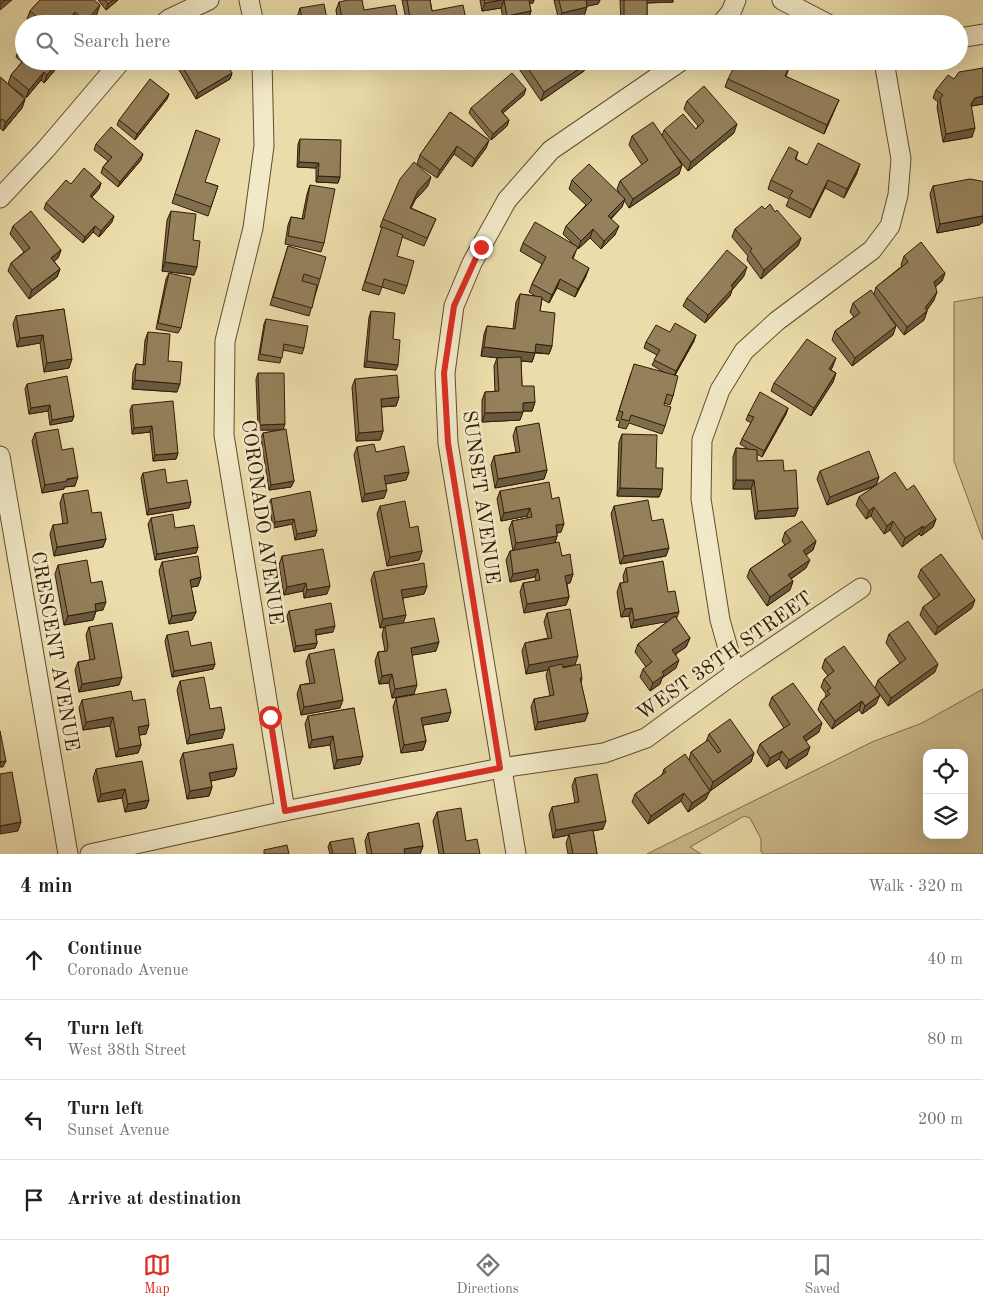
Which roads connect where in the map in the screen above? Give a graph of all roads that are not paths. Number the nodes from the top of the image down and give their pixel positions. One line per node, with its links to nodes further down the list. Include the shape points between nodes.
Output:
1 (209, 0): 5 (street)
2 (249, 0): 6 (street)
3 (736, 0): 7 (street)
4 (782, 0): 8 (street)
5 (177, 15)
6 (252, 15)
7 (728, 15)
8 (811, 15)
9 (983, 34): 10 (street)
10 (968, 36)
11 (112, 70): 15 (street)
12 (262, 70): 20 (street, CORONADO AVENUE, via 264,146 254,228 225,341 224,435)
13 (668, 70): 19 (street, SUNSET AVENUE, via 551,150 507,200 472,263 454,306 444,373 448,443)
14 (886, 70): 18 (street, via 901,159 898,195 890,226 872,250 777,321 744,352 720,390 702,440 701,499 720,620)
15 (0, 198)
16 (0, 456): 21 (street, CRESCENT AVENUE)
17 (861, 588): 18 (street, WEST 38TH STREET)
18 (735, 673): 19 (street, WEST 38TH STREET, via 646,738 604,753)
19 (500, 768): 20 (street, WEST 38TH STREET); 23 (street, SUNSET AVENUE)
20 (285, 811): 22 (street, WEST 38TH STREET)
21 (68, 854)
22 (90, 854)
23 (516, 854)

